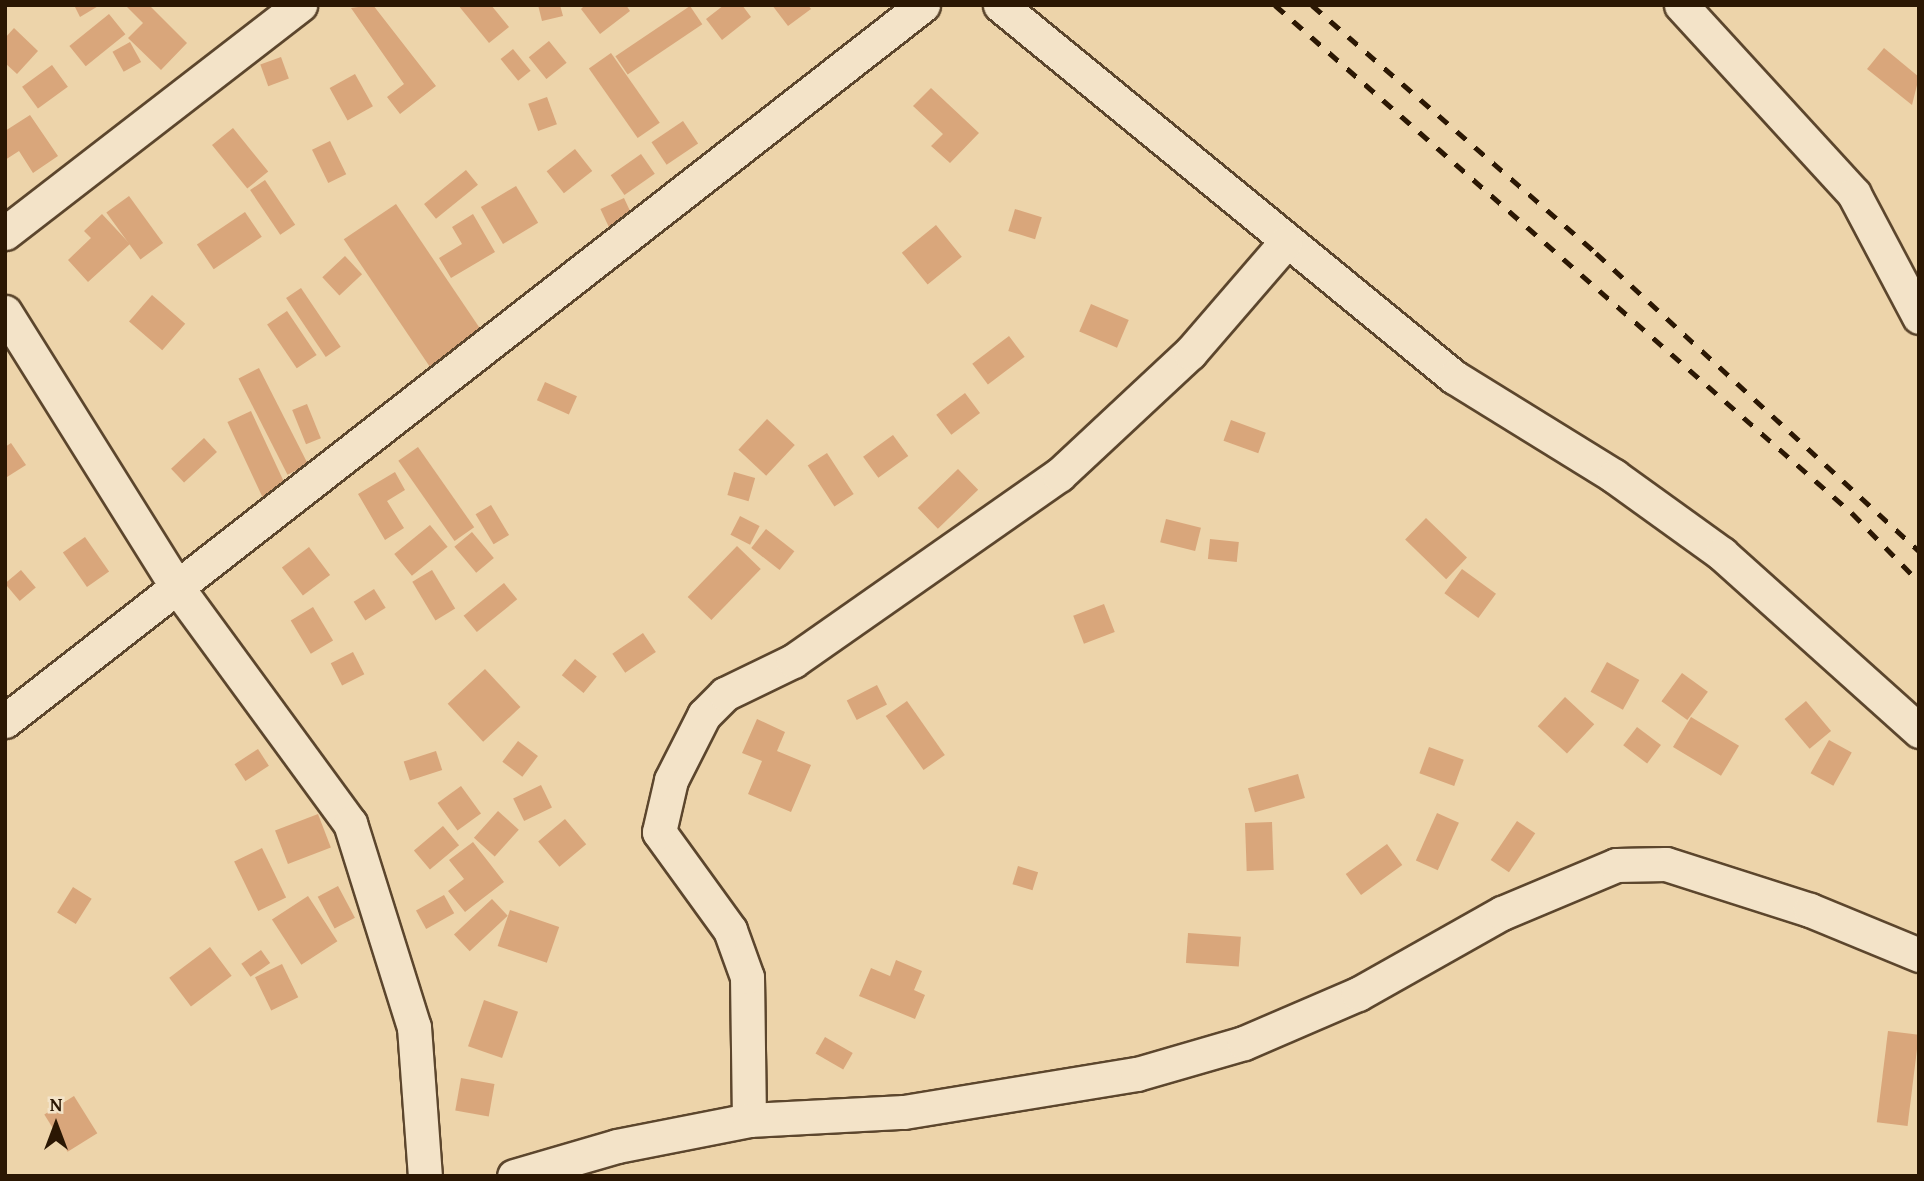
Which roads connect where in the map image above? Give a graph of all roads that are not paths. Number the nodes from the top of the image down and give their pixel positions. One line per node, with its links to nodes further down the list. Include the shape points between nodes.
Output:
1 (300, 5): 5 (street)
2 (923, 5): 9 (street)
3 (1000, 5): 6 (street)
4 (1681, 5): 8 (street, via 1854,194)
5 (5, 233)
6 (1285, 243): 11 (street, via 1454,377 1614,476 1722,554); 13 (street, via 1190,352 1059,475 793,661 725,694 704,715 667,789 659,832 730,930 747,977)
7 (5, 312): 9 (street)
8 (1919, 317)
9 (177, 587): 10 (street); 14 (street, via 350,823 414,1027)
10 (5, 721)
11 (1919, 731)
12 (1919, 955): 13 (street, via 1810,910 1666,864 1616,865 1569,880 1358,994 1244,1044 1137,1074 904,1112)
13 (749, 1120): 15 (street, via 617,1146)
14 (425, 1176)
15 (514, 1176)

